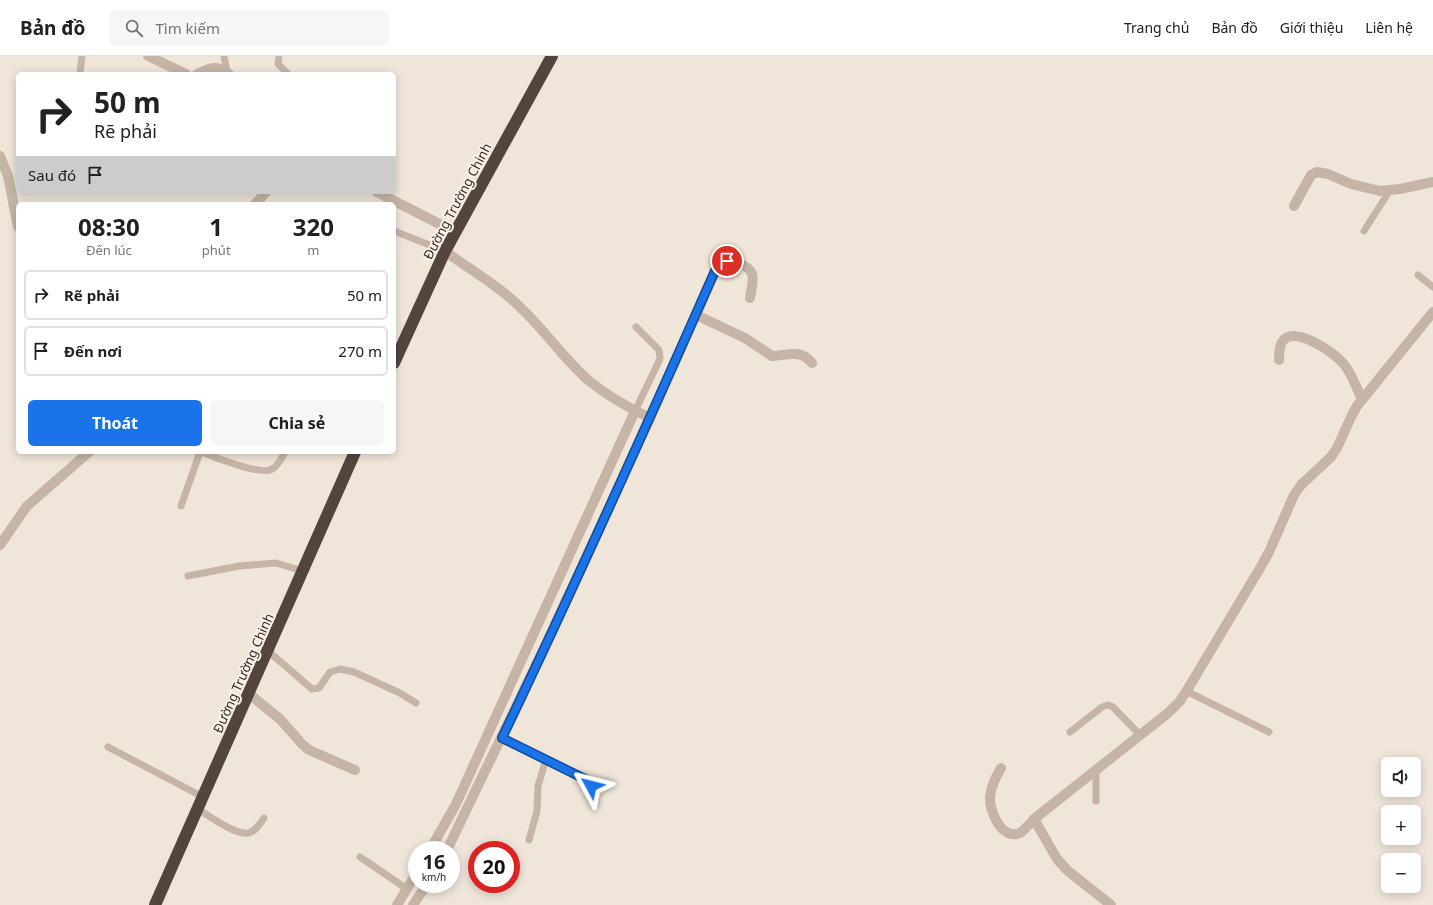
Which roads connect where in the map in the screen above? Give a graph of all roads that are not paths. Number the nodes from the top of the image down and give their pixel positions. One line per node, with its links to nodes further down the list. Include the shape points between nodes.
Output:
1 (82, 56): 6 (lane)
2 (148, 56): 7 (street)
3 (224, 56): 10 (lane)
4 (279, 56): 11 (lane, via 278,64)
5 (552, 56): 22 (highway, Đường Trường Chinh)
6 (80, 72)
7 (182, 72)
8 (203, 72): 9 (street, via 220,68)
9 (226, 72)
10 (228, 72)
11 (286, 72)
12 (0, 156): 19 (street, via 8,176)
13 (1433, 182): 14 (street)
14 (1390, 190): 18 (street, via 1369,189 1317,172 1311,174); 20 (lane)
15 (264, 194): 17 (street)
16 (381, 194): 22 (street)
17 (257, 202)
18 (1294, 206)
19 (16, 218)
20 (1364, 231)
21 (396, 232): 23 (lane)
22 (455, 232): 23 (highway, Đường Trường Chinh)
23 (444, 251): 30 (highway, Đường Trường Chinh); 34 (street, via 512,299 588,380)
24 (1418, 275): 25 (lane)
25 (1433, 287)
26 (750, 298): 28 (street, via 753,280 750,269 746,265 727,261 718,264)
27 (1433, 312): 33 (street)
28 (696, 315): 32 (street, via 745,338 772,356 798,353 806,356); 34 (street)
29 (636, 326): 34 (lane, via 659,350 660,359)
30 (396, 359)
31 (1279, 360): 33 (street, via 1280,348 1287,337 1295,335 1316,343 1343,363)
32 (812, 363)
33 (1362, 400): 46 (street, via 1352,414 1331,457 1294,495 1269,552)
34 (643, 414): 44 (street); 44 (street)
35 (87, 454): 41 (street, via 27,506)
36 (199, 454): 40 (lane)
37 (206, 454): 38 (lane, via 263,471 272,470)
38 (284, 454)
39 (354, 454): 42 (highway, Đường Trường Chinh)
40 (181, 506)
41 (0, 544)
42 (303, 571): 43 (lane, via 276,563 239,566); 45 (highway, Đường Trường Chinh)
43 (188, 576)
44 (543, 634): 52 (street); 65 (street)
45 (268, 651): 47 (highway, Đường Trường Chinh); 48 (lane, via 312,689 319,688 330,672 340,669 354,672)
46 (1186, 691): 50 (lane); 51 (street, via 1168,713)
47 (249, 694): 56 (street, via 280,719 309,750); 58 (highway, Đường Trường Chinh)
48 (416, 703)
49 (1070, 732): 51 (lane, via 1108,705)
50 (1269, 732)
51 (1140, 735): 57 (street)
52 (502, 738): 54 (lane); 66 (street)
53 (108, 747): 58 (lane)
54 (546, 759): 59 (lane, via 587,780 591,786); 64 (lane, via 538,786 537,812)
55 (1001, 768): 63 (street, via 994,780 990,797 991,810 997,822 1006,832 1016,834)
56 (355, 770)
57 (1096, 770): 60 (lane); 63 (street)
58 (203, 797): 61 (highway, Đường Trường Chinh)
59 (591, 800)
60 (1096, 801)
61 (198, 809): 62 (lane, via 237,832 248,833 255,830); 70 (highway, Đường Trường Chinh)
62 (264, 818)
63 (1034, 819): 73 (street, via 1057,859 1068,871)
64 (529, 840)
65 (435, 841)
66 (451, 841)
67 (360, 857): 68 (lane)
68 (407, 888): 71 (street)
69 (420, 893): 72 (street)
70 (155, 905)
71 (397, 905)
72 (413, 905)
73 (1111, 905)

